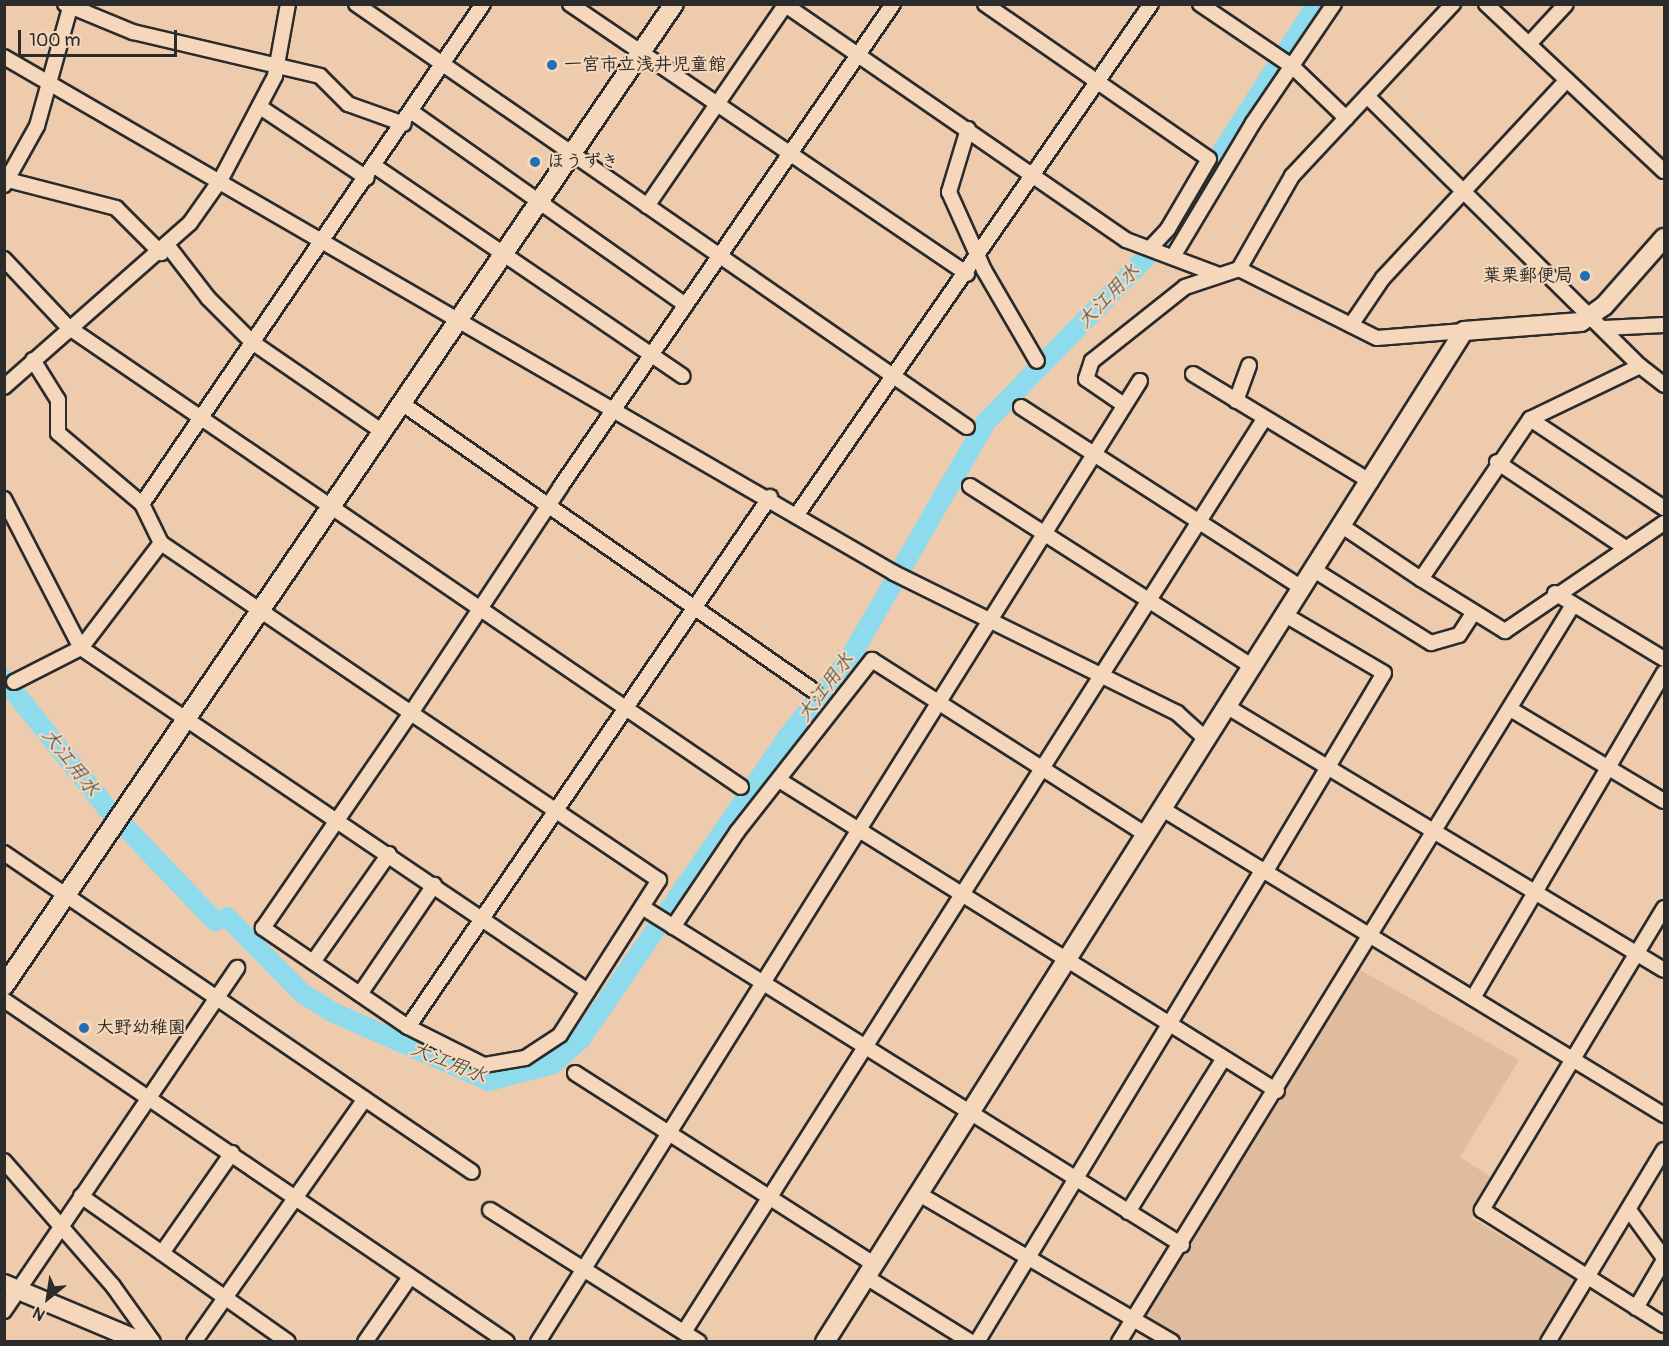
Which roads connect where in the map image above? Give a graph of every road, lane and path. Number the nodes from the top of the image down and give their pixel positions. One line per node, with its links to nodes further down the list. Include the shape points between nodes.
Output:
1 (288, 4): 22 (street)
2 (356, 4): 21 (street)
3 (483, 4): 21 (street)
4 (570, 4): 17 (street)
5 (674, 4): 17 (street)
6 (893, 4): 19 (street)
7 (985, 4): 24 (street)
8 (1151, 4): 24 (street)
9 (1200, 4): 20 (street)
10 (1335, 4): 20 (street)
11 (1454, 4): 26 (street)
12 (1486, 4): 16 (street)
13 (1566, 4): 16 (street)
14 (69, 5): 22 (street, via 133,32); 25 (street)
15 (784, 5): 19 (street); 28 (street)
16 (1529, 44): 23 (street)
17 (641, 55): 28 (street); 32 (street)
18 (4, 57): 25 (street)
19 (859, 57): 31 (street); 33 (street)
20 (1283, 63): 30 (street); 47 (street)
21 (444, 66): 29 (street); 32 (street)
22 (276, 69): 27 (street); 29 (street, via 320,76 348,104)
23 (1567, 80): 34 (street); 39 (street)
24 (1099, 82): 36 (street); 44 (street, via 1209,159 1168,229)
25 (50, 83): 37 (street); 38 (street, via 37,126)
26 (1367, 96): 30 (street); 39 (street)
27 (260, 106): 35 (street); 37 (street)
28 (714, 107): 33 (street); 41 (street)
29 (408, 118): 35 (street); 40 (street)
30 (1346, 118): 51 (street, via 1292,176)
31 (968, 129): 36 (street); 49 (street, via 949,192)
32 (573, 155): 40 (street); 41 (street)
33 (789, 157): 48 (street); 52 (street)
34 (1665, 171)
35 (371, 173): 42 (street); 46 (street)
36 (1034, 178): 44 (street, via 1126,240); 49 (street)
37 (220, 179): 42 (street); 45 (street)
38 (6, 181): 45 (street, via 116,208)
39 (1465, 190): 56 (street); 57 (street, via 1383,278)
40 (538, 201): 46 (street); 54 (street)
41 (647, 206): 48 (street)
42 (324, 238): 55 (street); 61 (street)
43 (1665, 238): 56 (street)
44 (1152, 248): 47 (street)
45 (165, 249): 59 (street); 61 (street)
46 (501, 253): 55 (street); 62 (street)
47 (1171, 254): 53 (street)
48 (721, 258): 54 (street); 68 (street)
49 (978, 258): 52 (street); 64 (street)
50 (4, 259): 59 (street)
51 (1239, 269): 53 (street); 57 (street)
52 (968, 274): 68 (street)
53 (1219, 275): 75 (street, via 1185,287 1085,370 1086,378)
54 (686, 305): 62 (street)
55 (457, 316): 74 (street); 77 (street)
56 (1598, 322): 58 (street); 60 (street); 66 (street)
57 (1351, 325): 60 (street, via 1377,338)
58 (1665, 326)
59 (68, 327): 63 (street); 78 (street)
60 (1464, 331): 85 (street)
61 (252, 342): 78 (street); 82 (street)
62 (653, 356): 69 (street); 77 (street)
63 (33, 360): 72 (street); 89 (street, via 58,400 58,433)
64 (1037, 361)
65 (1249, 365): 73 (street)
66 (1640, 366): 71 (street); 80 (street)
67 (1193, 374): 73 (street)
68 (897, 375): 81 (street); 93 (street)
69 (681, 376)
70 (1140, 381): 75 (street)
71 (1665, 385)
72 (4, 387)
73 (1236, 401): 79 (street)
74 (399, 402): 82 (street); 91 (street)
75 (1124, 405): 83 (street)
76 (1021, 407): 83 (street)
77 (616, 408): 87 (street); 91 (street)
78 (202, 419): 89 (street); 90 (street)
79 (1264, 419): 85 (street); 94 (street)
80 (1530, 419): 84 (street); 92 (street)
81 (967, 427)
82 (380, 430): 90 (street)
83 (1093, 455): 94 (street); 97 (street)
84 (1497, 462): 99 (street); 101 (street)
85 (1371, 482): 96 (street)
86 (969, 486): 97 (street)
87 (770, 497): 93 (street); 108 (street)
88 (4, 500): 112 (street)
89 (142, 504): 98 (street)
90 (329, 507): 106 (street); 107 (street)
91 (547, 508): 106 (street); 108 (street)
92 (1665, 508)
93 (798, 513): 111 (street, via 898,575)
94 (1196, 520): 102 (street); 104 (street)
95 (1665, 523): 99 (street)
96 (1342, 526): 100 (street); 101 (street)
97 (1044, 536): 104 (street); 111 (street)
98 (161, 543): 107 (street); 112 (street)
99 (1624, 548): 103 (street)
100 (1314, 570): 102 (street); 109 (street, via 1431,643 1459,635)
101 (1421, 579): 109 (street)
102 (1302, 588): 110 (street)
103 (1555, 593): 105 (street); 109 (street, via 1505,631)
104 (1146, 598): 114 (street); 115 (street)
105 (1573, 605): 113 (street); 122 (street)
106 (481, 608): 121 (street); 123 (street)
107 (260, 610): 123 (street); 124 (street)
108 (696, 610): 118 (street); 121 (street)
109 (1474, 612)
110 (1285, 615): 114 (street); 126 (street, via 1383,673)
111 (990, 623): 115 (street); 119 (street)
112 (81, 648): 117 (street); 124 (street)
113 (1665, 659)
114 (1252, 666): 120 (street)
115 (1099, 673): 125 (street, via 1177,713); 127 (street)
116 (1665, 673): 128 (street)
117 (14, 682)
118 (814, 691)
119 (938, 703): 127 (street); 129 (street, via 872,660); 135 (street)
120 (1226, 706): 125 (street); 126 (street)
121 (628, 710): 130 (street); 133 (street)
122 (1512, 710): 128 (street); 136 (street)
123 (411, 713): 133 (street); 134 (street)
124 (185, 719): 134 (street); 144 (street)
125 (1206, 739): 132 (street)
126 (1328, 766): 136 (street); 140 (street)
127 (1041, 767): 137 (street); 143 (street)
128 (1606, 767): 131 (street); 142 (street)
129 (779, 780): 135 (street); 148 (street)
130 (741, 787)
131 (1665, 801)
132 (1164, 810): 137 (street); 140 (street)
133 (558, 813): 145 (street, via 659,880); 147 (street)
134 (338, 820): 139 (street); 152 (street, via 263,928)
135 (858, 830): 143 (street); 155 (street)
136 (1436, 831): 142 (street); 149 (street)
137 (1147, 835): 151 (street)
138 (4, 853): 144 (street)
139 (389, 854): 141 (street); 152 (street)
140 (1264, 870): 149 (street); 162 (street)
141 (434, 885): 147 (street); 158 (street)
142 (1535, 891): 150 (street); 160 (street)
143 (961, 895): 151 (street); 164 (street)
144 (65, 896): 156 (street); 159 (street)
145 (642, 907): 148 (street); 157 (street)
146 (1665, 908): 150 (street)
147 (484, 919): 157 (street); 163 (street)
148 (664, 922): 155 (street)
149 (1373, 935): 160 (street); 168 (street)
150 (1638, 954): 154 (street); 166 (street)
151 (1065, 960): 162 (street); 171 (street)
152 (313, 962): 158 (street)
153 (237, 968): 159 (street)
154 (1665, 970)
155 (763, 982): 164 (street); 173 (street)
156 (4, 986)
157 (588, 991): 163 (street, via 560,1035 525,1058 484,1065)
158 (360, 994): 163 (street)
159 (215, 996): 169 (street); 170 (street)
160 (1473, 998): 166 (street)
161 (4, 1000): 169 (street)
162 (1170, 1026): 165 (street); 178 (street)
163 (408, 1027)
164 (864, 1045): 171 (street); 182 (street)
165 (1224, 1058): 168 (street); 185 (street)
166 (1575, 1061): 172 (street); 194 (street, via 1482,1210)
167 (575, 1073): 173 (street)
168 (1276, 1091): 187 (street)
169 (148, 1098): 175 (street); 180 (street)
170 (365, 1099): 177 (street); 181 (street)
171 (970, 1113): 178 (street); 179 (street)
172 (1665, 1115)
173 (668, 1132): 182 (street); 191 (street)
174 (1665, 1150): 184 (street)
175 (232, 1153): 181 (street); 188 (street)
176 (4, 1161): 186 (street)
177 (472, 1172)
178 (1076, 1180): 185 (street); 189 (street)
179 (919, 1194): 189 (street); 192 (street)
180 (81, 1196): 186 (street); 188 (street)
181 (296, 1197): 193 (street); 196 (street)
182 (770, 1197): 192 (street); 201 (street)
183 (490, 1210): 191 (street)
184 (1629, 1210): 190 (street); 194 (street)
185 (1128, 1212): 187 (street)
186 (59, 1225): 195 (street); 203 (street)
187 (1182, 1245): 199 (street)
188 (162, 1253): 196 (street)
189 (1027, 1257): 199 (street); 212 (street)
190 (1665, 1259): 197 (street)
191 (581, 1267): 201 (street); 208 (street)
192 (870, 1270): 210 (street); 211 (street)
193 (410, 1277): 206 (street); 207 (street)
194 (1587, 1278): 197 (street); 215 (street)
195 (12, 1287): 198 (street); 202 (street)
196 (226, 1298): 204 (street); 205 (street)
197 (1636, 1308): 200 (street)
198 (4, 1311)
199 (1133, 1318): 213 (street); 214 (street)
200 (1665, 1325)
201 (684, 1332): 209 (street)
202 (142, 1341)
203 (153, 1341)
204 (194, 1341)
205 (288, 1341)
206 (365, 1341)
207 (507, 1341)
208 (538, 1341)
209 (699, 1341)
210 (825, 1341)
211 (971, 1341)
212 (977, 1341)
213 (1119, 1341)
214 (1172, 1341)
215 (1548, 1341)

